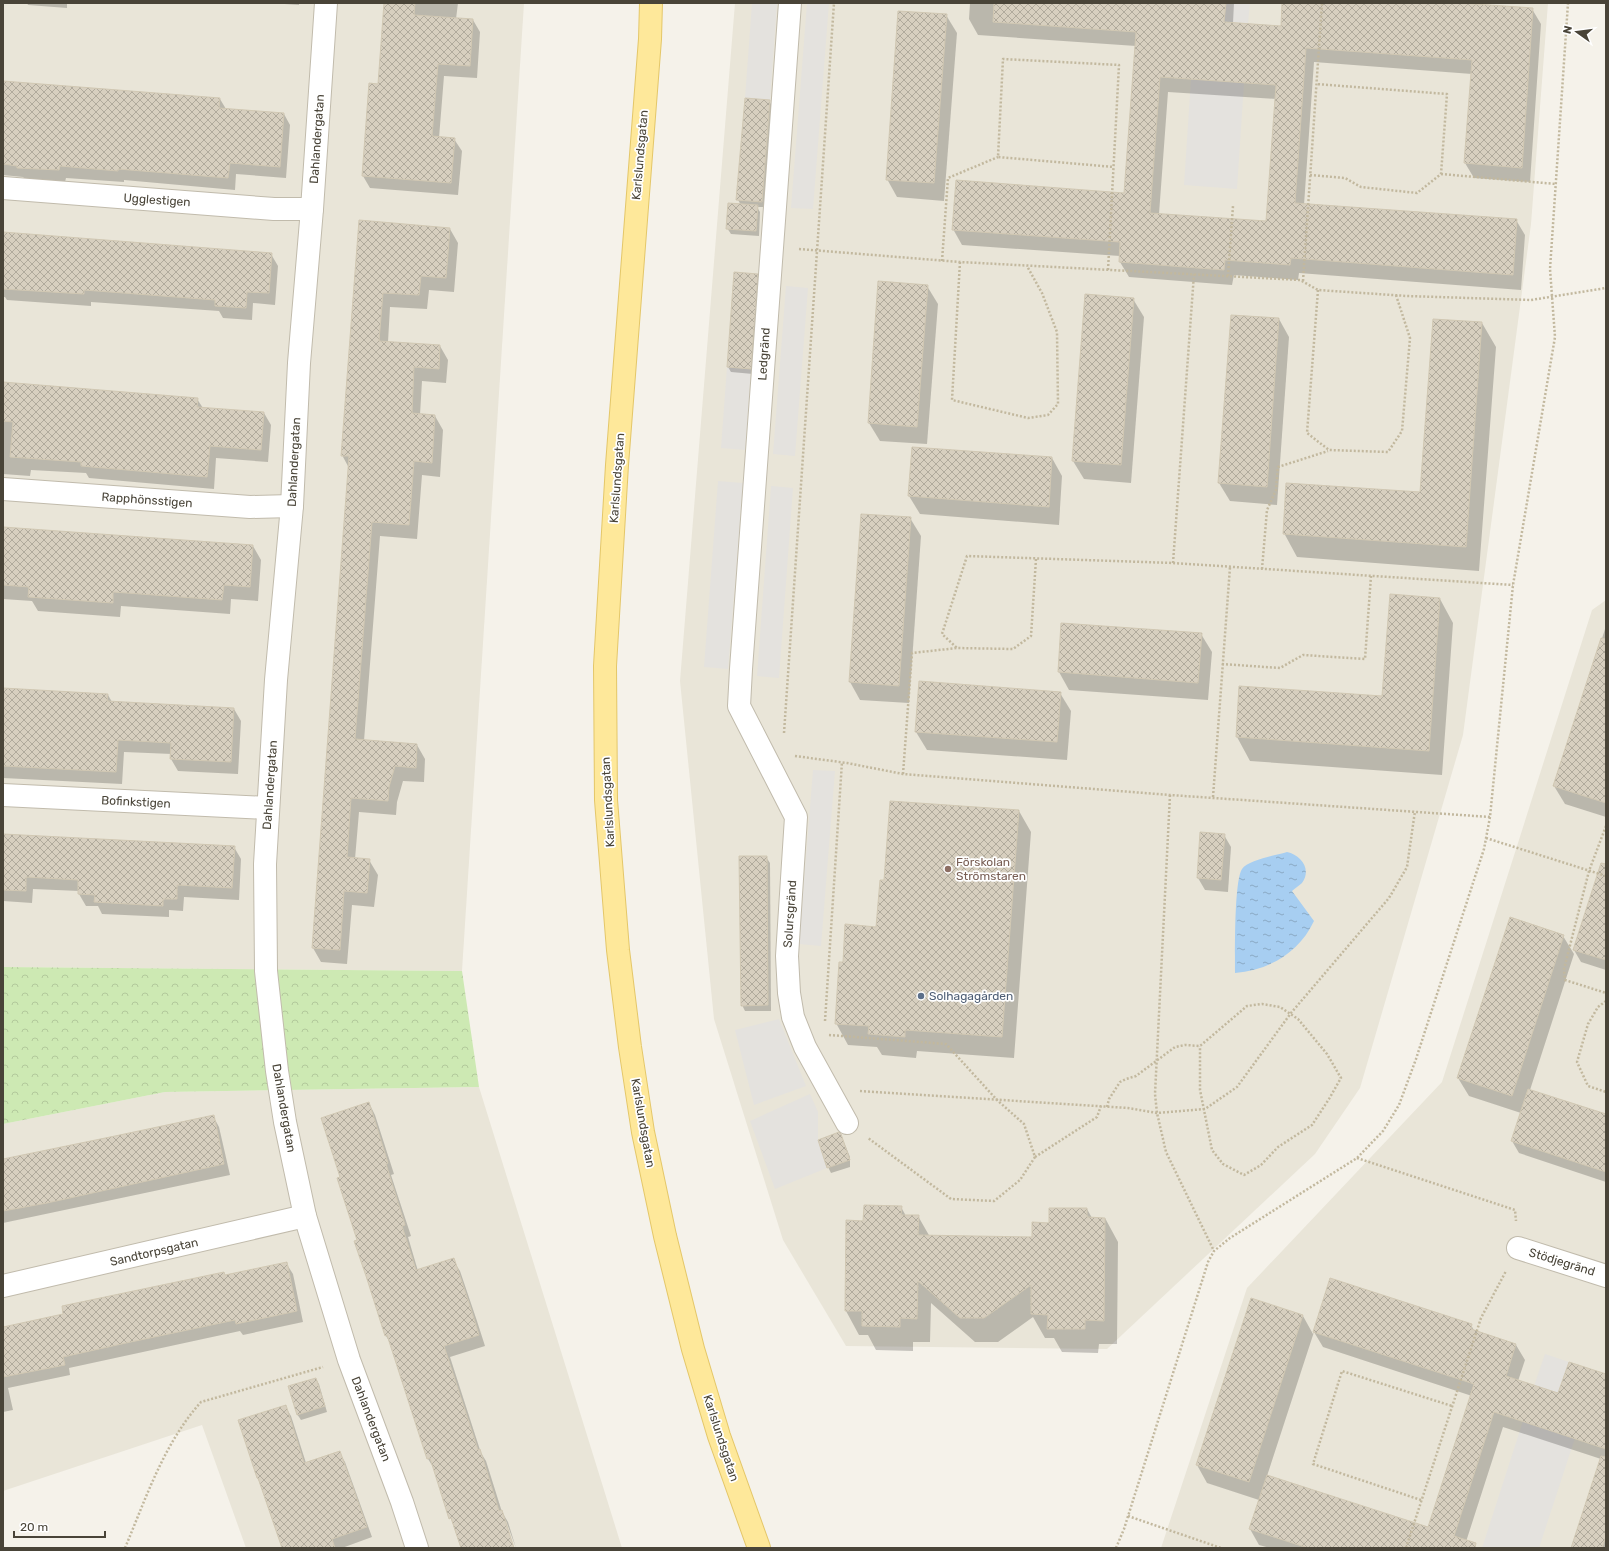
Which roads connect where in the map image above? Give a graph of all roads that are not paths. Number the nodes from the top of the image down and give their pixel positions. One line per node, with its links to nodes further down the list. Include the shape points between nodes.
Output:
1 (326, 3): 7 (street, Dahlandergatan)
2 (651, 3): 5 (main road, Karlslundsgatan)
3 (656, 3): 5 (main road, Karlslundsgatan)
4 (790, 3): 10 (street, Ledgränd)
5 (650, 39): 19 (main road, Karlslundsgatan, via 618,449 606,658 606,800 618,950 645,1140 693,1349)
6 (3, 188): 7 (street, Ugglestigen, via 274,209)
7 (312, 208): 9 (street, Dahlandergatan, via 299,363)
8 (3, 489): 9 (street, Rapphönsstigen, via 250,507)
9 (292, 506): 12 (street, Dahlandergatan, via 276,680)
10 (739, 706): 13 (street, Solursgränd, via 776,760 796,817 787,956 789,993 793,1017 805,1047)
11 (3, 795): 12 (street, Bofinkstigen)
12 (268, 808): 14 (street, Dahlandergatan, via 265,864 266,971 284,1115)
13 (847, 1123)
14 (305, 1216): 17 (street, Sandtorpsgatan); 18 (street, Dahlandergatan, via 349,1360)
15 (1518, 1248): 16 (street, Stödjegränd)
16 (1606, 1276)
17 (3, 1286)
18 (417, 1548)
19 (759, 1548)

